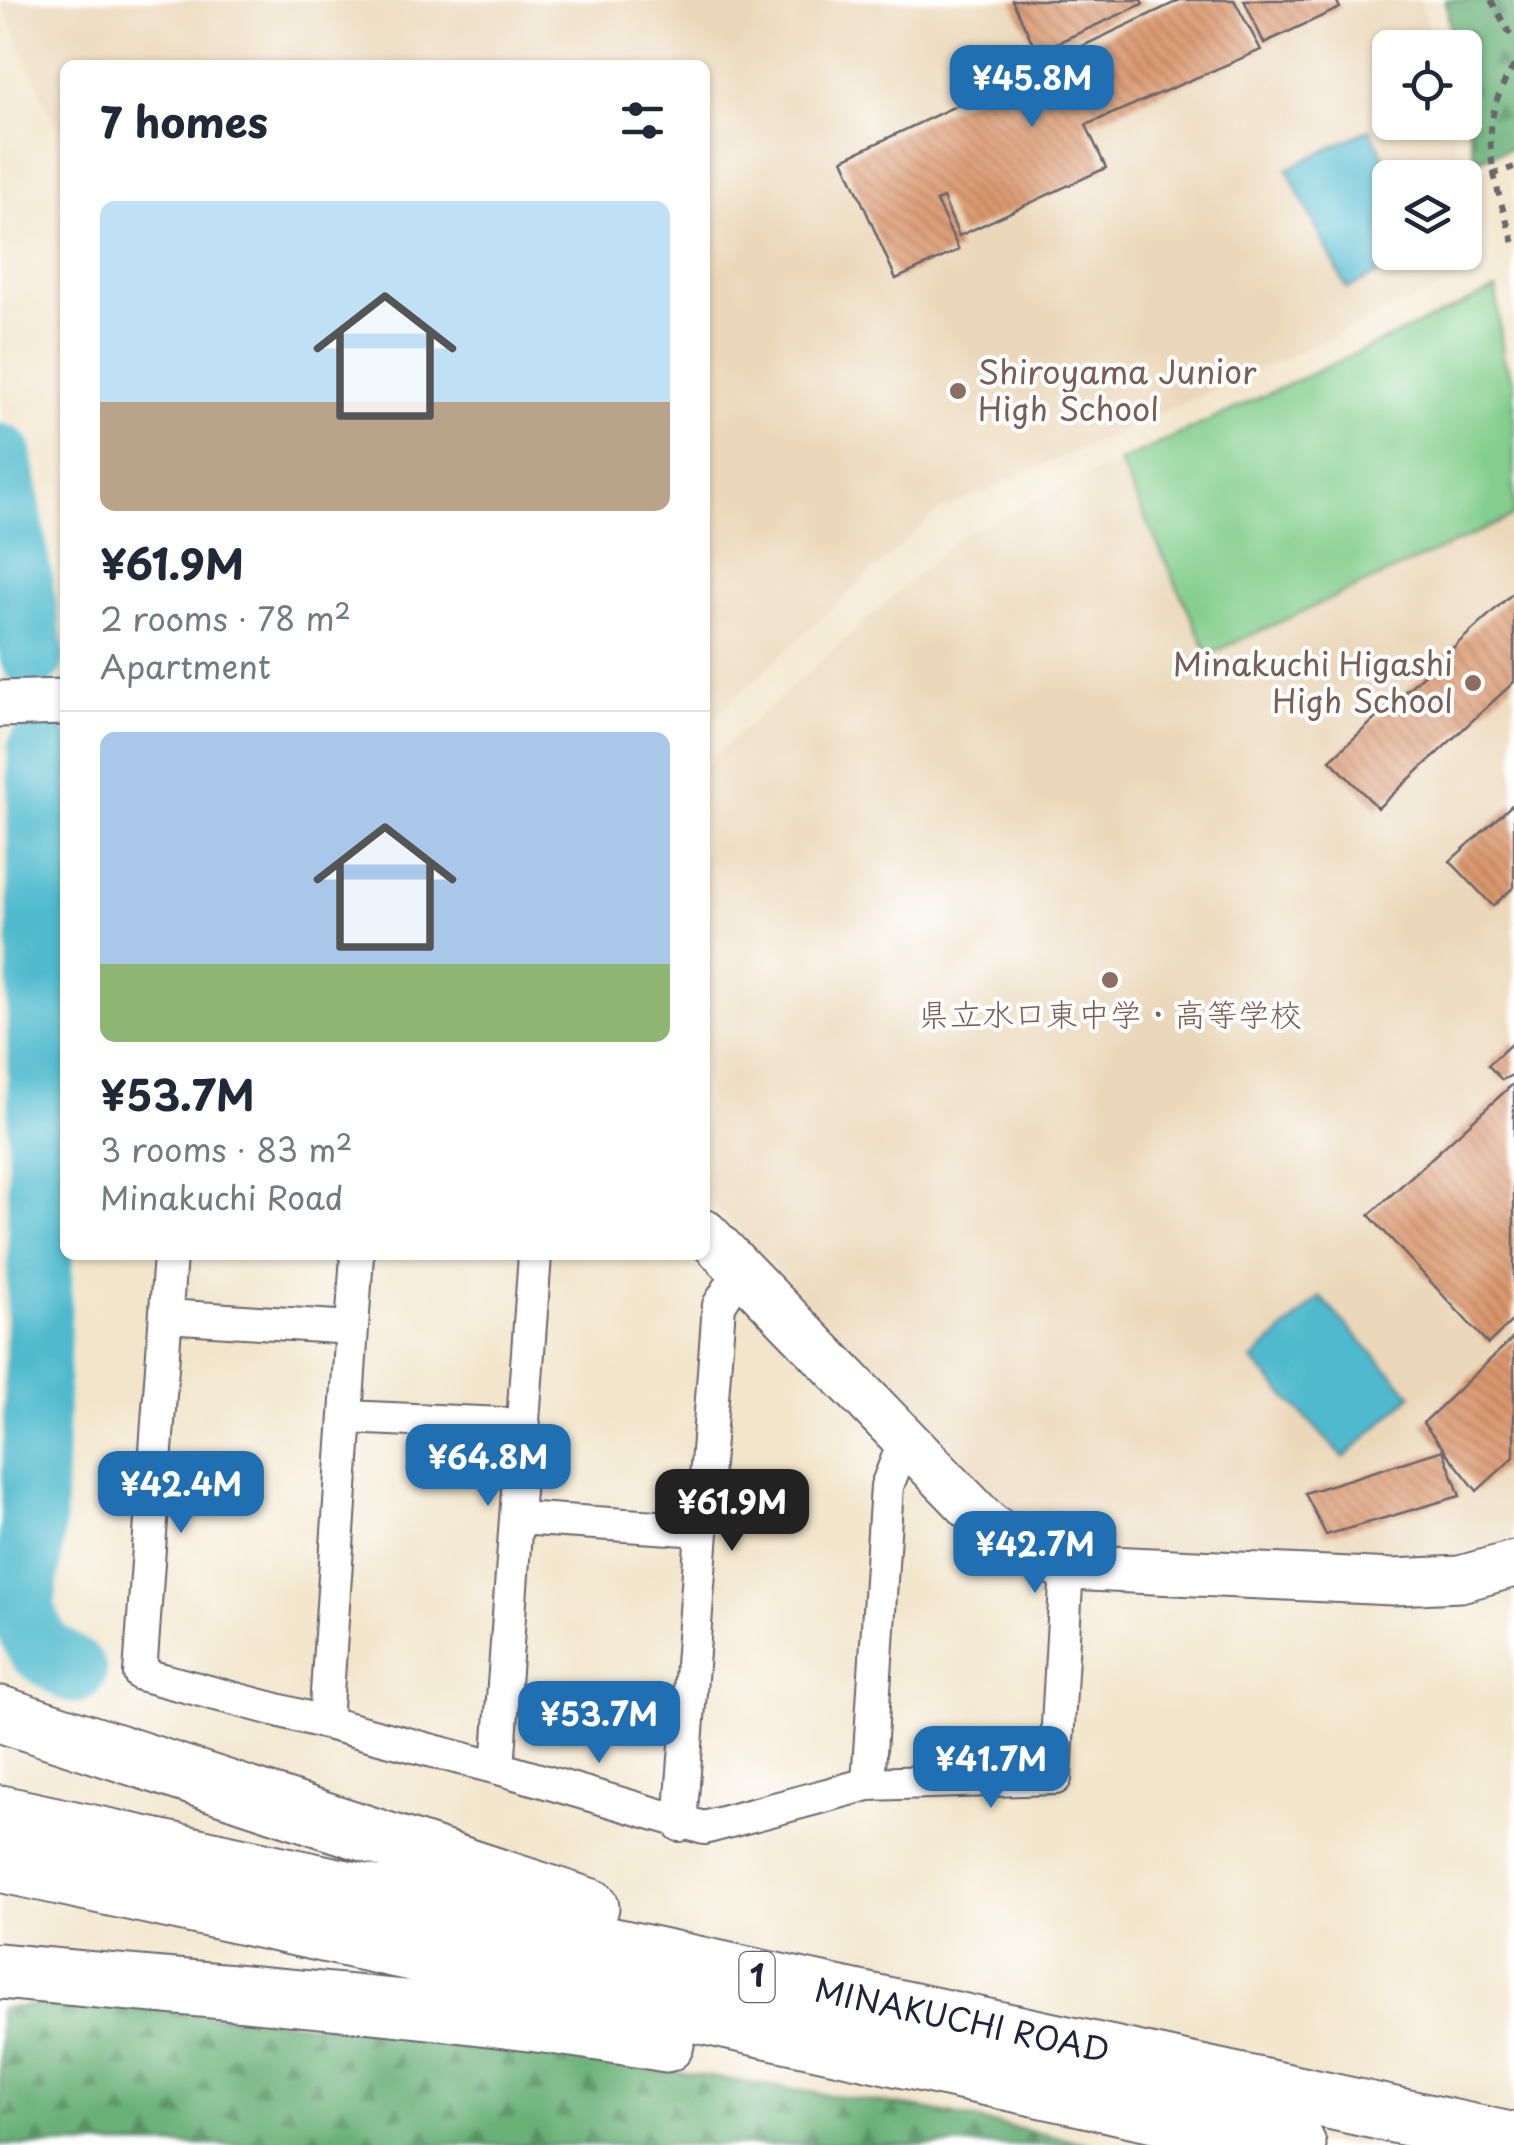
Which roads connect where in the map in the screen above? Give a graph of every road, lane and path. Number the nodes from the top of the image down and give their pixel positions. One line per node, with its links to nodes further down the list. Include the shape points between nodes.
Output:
1 (1491, 0): 2 (path)
2 (1514, 41)
3 (1514, 66): 5 (path, via 1494,96)
4 (1514, 167): 5 (path)
5 (1492, 175): 6 (path)
6 (1514, 243)
7 (60, 702): 8 (street)
8 (0, 704)
9 (710, 1238): 13 (street)
10 (170, 1260): 14 (street)
11 (358, 1260): 15 (street)
12 (535, 1260): 17 (street)
13 (741, 1270): 18 (street); 20 (street, via 719,1305)
14 (166, 1316): 15 (street); 24 (street, via 140,1674)
15 (352, 1328): 16 (street)
16 (346, 1417): 17 (street); 24 (street)
17 (524, 1425): 19 (street)
18 (905, 1440): 22 (street, via 986,1523 1029,1554); 26 (street, via 887,1486)
19 (518, 1518): 20 (street); 25 (street)
20 (702, 1530): 28 (street)
21 (1514, 1564): 22 (street, via 1460,1579 1394,1582)
22 (1067, 1567): 26 (street, via 1055,1778)
23 (0, 1714): 31 (highway, 1, via 521,1887 829,1976)
24 (325, 1722): 25 (street)
25 (498, 1768): 28 (street)
26 (868, 1784): 28 (street, via 704,1828)
27 (0, 1813): 31 (highway, MINAKUCHI ROAD / 1)
28 (680, 1824)
29 (0, 1864): 32 (highway, MINAKUCHI ROAD / 1)
30 (12, 1975): 32 (highway, 1, via 144,1981 566,2026 743,2058 844,2068)
31 (846, 1996): 33 (highway, MINAKUCHI ROAD / 1)
32 (886, 2056): 34 (highway, MINAKUCHI ROAD / 1)
33 (1514, 2140)
34 (1298, 2145)

